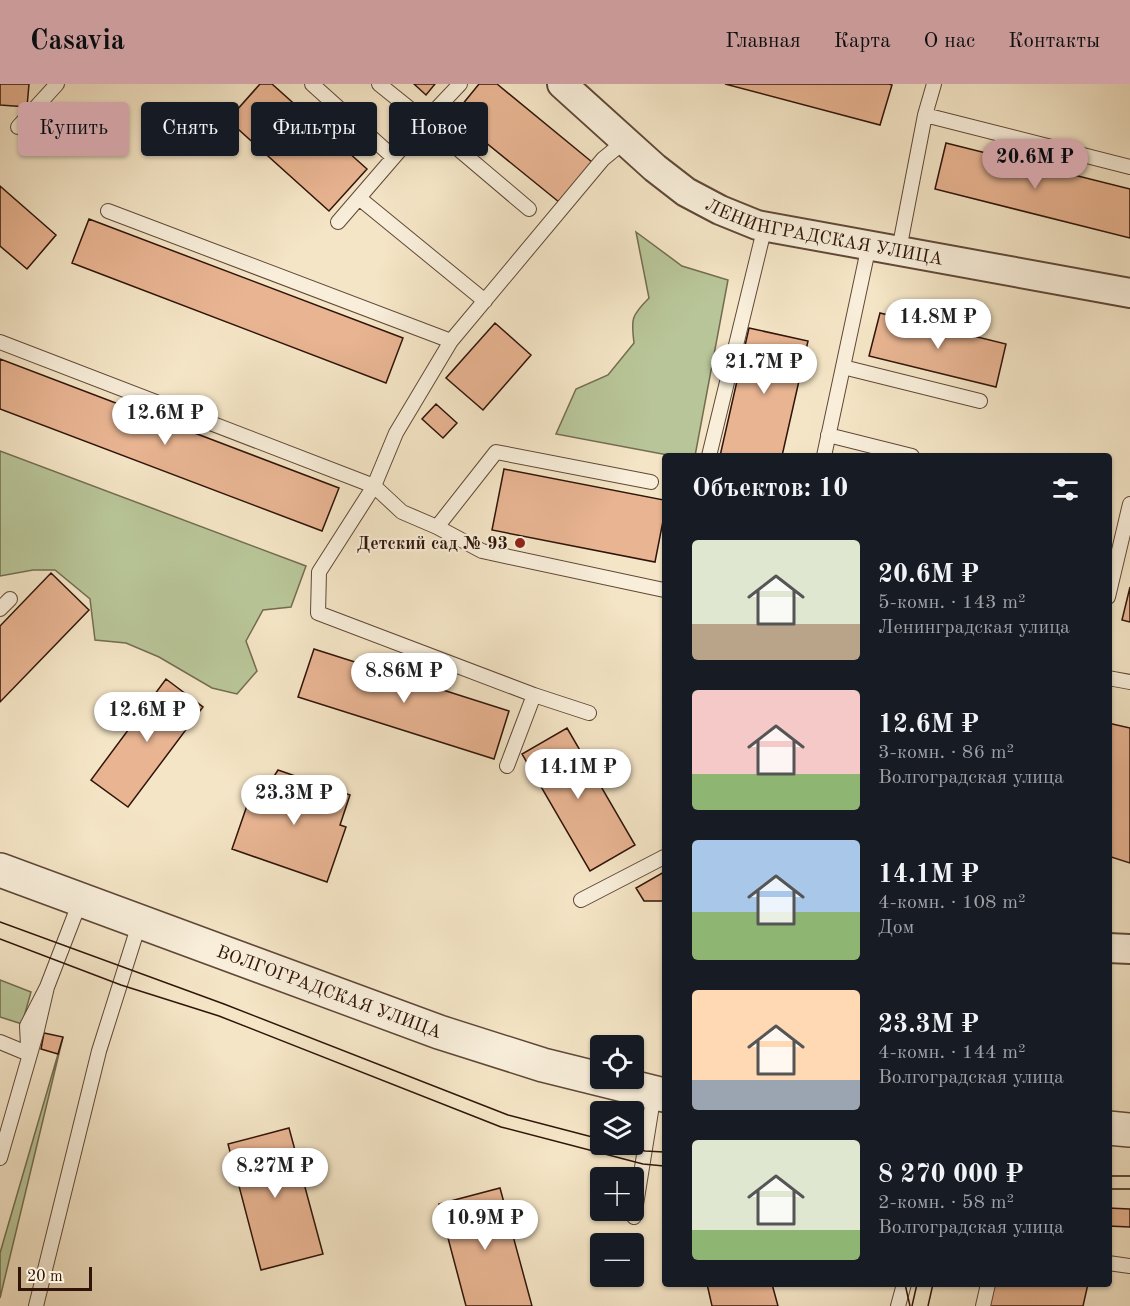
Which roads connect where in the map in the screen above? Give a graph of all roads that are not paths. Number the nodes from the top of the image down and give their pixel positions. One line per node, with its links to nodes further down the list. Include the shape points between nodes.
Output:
1 (57, 84): 7 (lane)
2 (312, 84): 13 (lane)
3 (379, 84): 8 (lane)
4 (460, 84): 9 (lane)
5 (562, 84): 11 (street, ЛЕНИНГРАДСКАЯ УЛИЦА)
6 (934, 84): 10 (lane)
7 (41, 102)
8 (401, 102)
9 (442, 102)
10 (925, 115): 14 (lane); 21 (lane)
11 (625, 141): 19 (street, ЛЕНИНГРАДСКАЯ УЛИЦА, via 686,192 720,210); 23 (lane, via 603,159)
12 (466, 156): 16 (lane)
13 (393, 157): 15 (lane)
14 (1130, 167)
15 (359, 198): 18 (lane); 23 (lane)
16 (529, 209)
17 (108, 211): 24 (lane)
18 (338, 222)
19 (765, 226): 20 (street, ЛЕНИНГРАДСКАЯ УЛИЦА); 29 (lane)
20 (869, 245): 21 (street, ЛЕНИНГРАДСКАЯ УЛИЦА); 26 (lane)
21 (899, 250): 22 (street, ЛЕНИНГРАДСКАЯ УЛИЦА)
22 (1130, 293)
23 (485, 301): 24 (lane)
24 (451, 341): 33 (lane, via 396,432)
25 (0, 342): 33 (lane)
26 (843, 367): 27 (lane); 28 (lane)
27 (981, 401)
28 (828, 435): 30 (lane); 31 (lane)
29 (710, 453)
30 (825, 453)
31 (900, 453)
32 (651, 482): 35 (lane, via 496,452)
33 (374, 486): 35 (lane, via 402,512); 40 (lane, via 319,572 318,613)
34 (1130, 504): 36 (lane)
35 (437, 527): 37 (lane, via 482,551)
36 (1112, 580)
37 (662, 590)
38 (1112, 679): 39 (lane)
39 (1130, 682)
40 (534, 695): 41 (lane); 42 (lane)
41 (589, 713)
42 (507, 766)
43 (662, 858): 46 (lane)
44 (0, 870): 45 (street, ВОЛГОГРАДСКАЯ УЛИЦА)
45 (81, 899): 47 (street, ВОЛГОГРАДСКАЯ УЛИЦА); 51 (lane, via 47,987 27,1026)
46 (581, 900)
47 (140, 921): 52 (street, ВОЛГОГРАДСКАЯ УЛИЦА, via 439,1032 543,1065); 61 (lane, via 99,1051)
48 (1112, 948): 49 (street)
49 (1130, 950)
50 (0, 1042): 51 (lane)
51 (29, 1054): 55 (lane)
52 (659, 1094): 56 (lane)
53 (1112, 1128): 54 (street)
54 (1130, 1130)
55 (0, 1158)
56 (644, 1168)
57 (1112, 1264): 58 (lane)
58 (1130, 1266)
59 (903, 1287): 62 (lane)
60 (987, 1287): 63 (lane)
61 (36, 1306)
62 (898, 1306)
63 (983, 1306)

